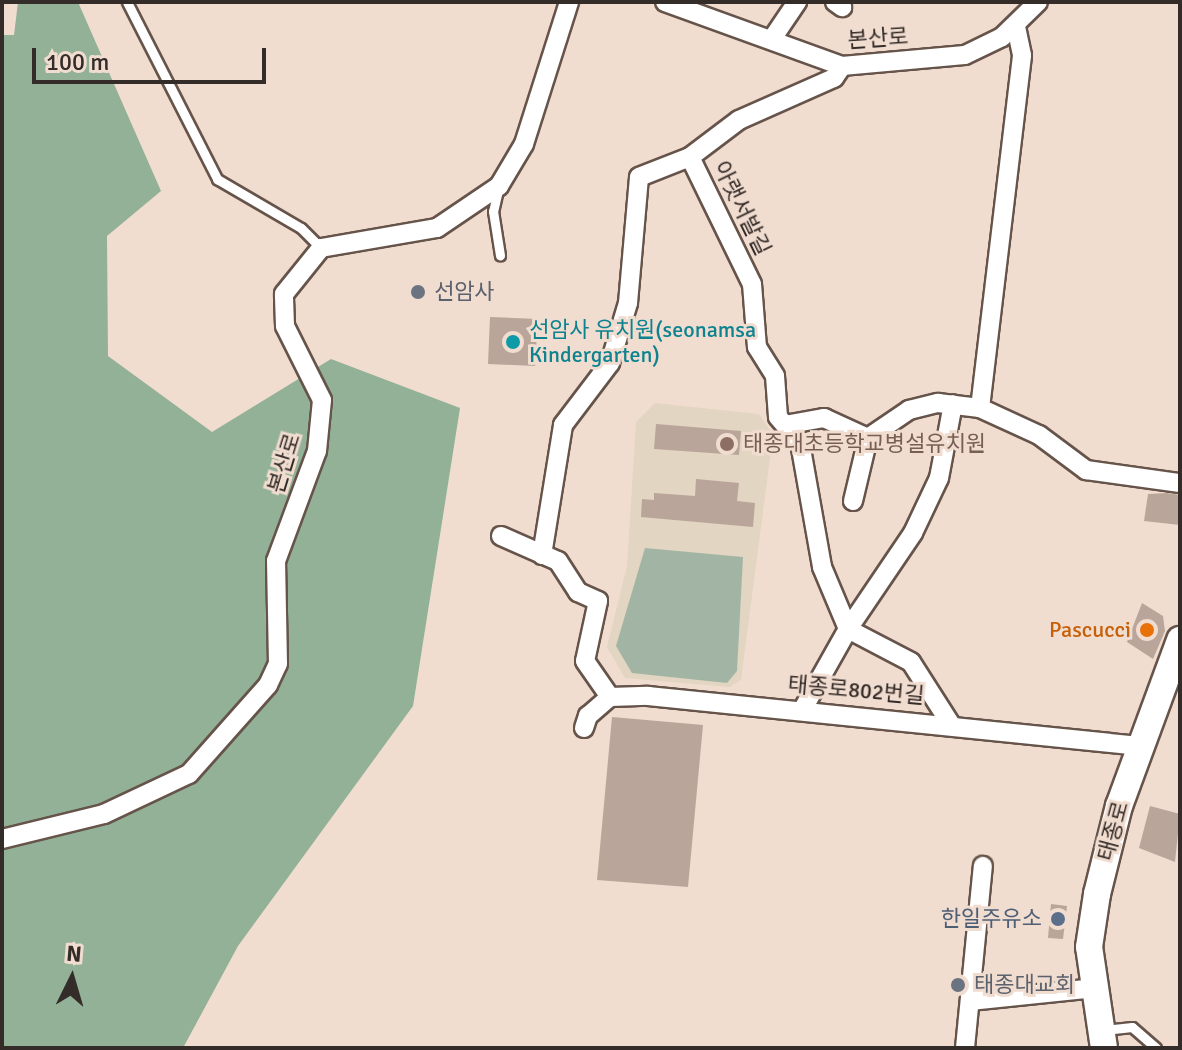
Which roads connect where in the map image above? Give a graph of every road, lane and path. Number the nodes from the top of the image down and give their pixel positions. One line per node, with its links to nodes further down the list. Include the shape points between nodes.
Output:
1 (127, 2): 11 (lane, via 217,179 301,228)
2 (569, 2): 10 (street, via 524,144)
3 (665, 2): 7 (street, 본산로)
4 (1038, 2): 6 (street, 본산로)
5 (792, 4): 7 (street)
6 (1016, 26): 8 (street, 본산로, via 965,55); 14 (street, via 1022,55)
7 (772, 39): 8 (street, 본산로)
8 (842, 66): 9 (street, via 834,78 739,120)
9 (690, 157): 15 (street, 아랫서발길, via 752,284 751,322 775,376); 20 (street, via 639,177 628,303 610,363 563,425)
10 (499, 186): 11 (street, via 437,228); 12 (lane, via 493,211)
11 (321, 248): 28 (street, 본산로, via 284,294 285,326 322,400 317,451 276,561 278,664 268,685 189,774 104,814)
12 (500, 255)
13 (953, 404): 14 (street); 16 (street, via 909,410); 21 (street, via 939,478 913,533)
14 (980, 408): 17 (street, via 1039,435 1086,470)
15 (784, 420): 16 (street, via 824,418); 21 (street, 아랫서발길, via 821,537 822,567)
16 (868, 438): 18 (street)
17 (1180, 483)
18 (853, 501)
19 (501, 536): 20 (street)
20 (542, 555): 23 (street, via 558,561 578,592 598,601 585,661)
21 (848, 629): 24 (street); 25 (street, via 911,662)
22 (1180, 640): 27 (main road, 태종로)
23 (610, 697): 24 (street, 태종로802번길); 26 (street, via 588,716)
24 (803, 709): 25 (street, 태종로802번길)
25 (950, 723): 27 (street, 태종로802번길)
26 (584, 728)
27 (1139, 746): 30 (main road, 태종로, via 1097,894 1089,947)
28 (2, 839)
29 (983, 866): 31 (street)
30 (1095, 988): 31 (street); 32 (main road, 태종로)
31 (970, 1001): 33 (street)
32 (1102, 1039): 34 (lane, 태종로, via 1132,1027)
33 (965, 1048)
34 (1156, 1048)

